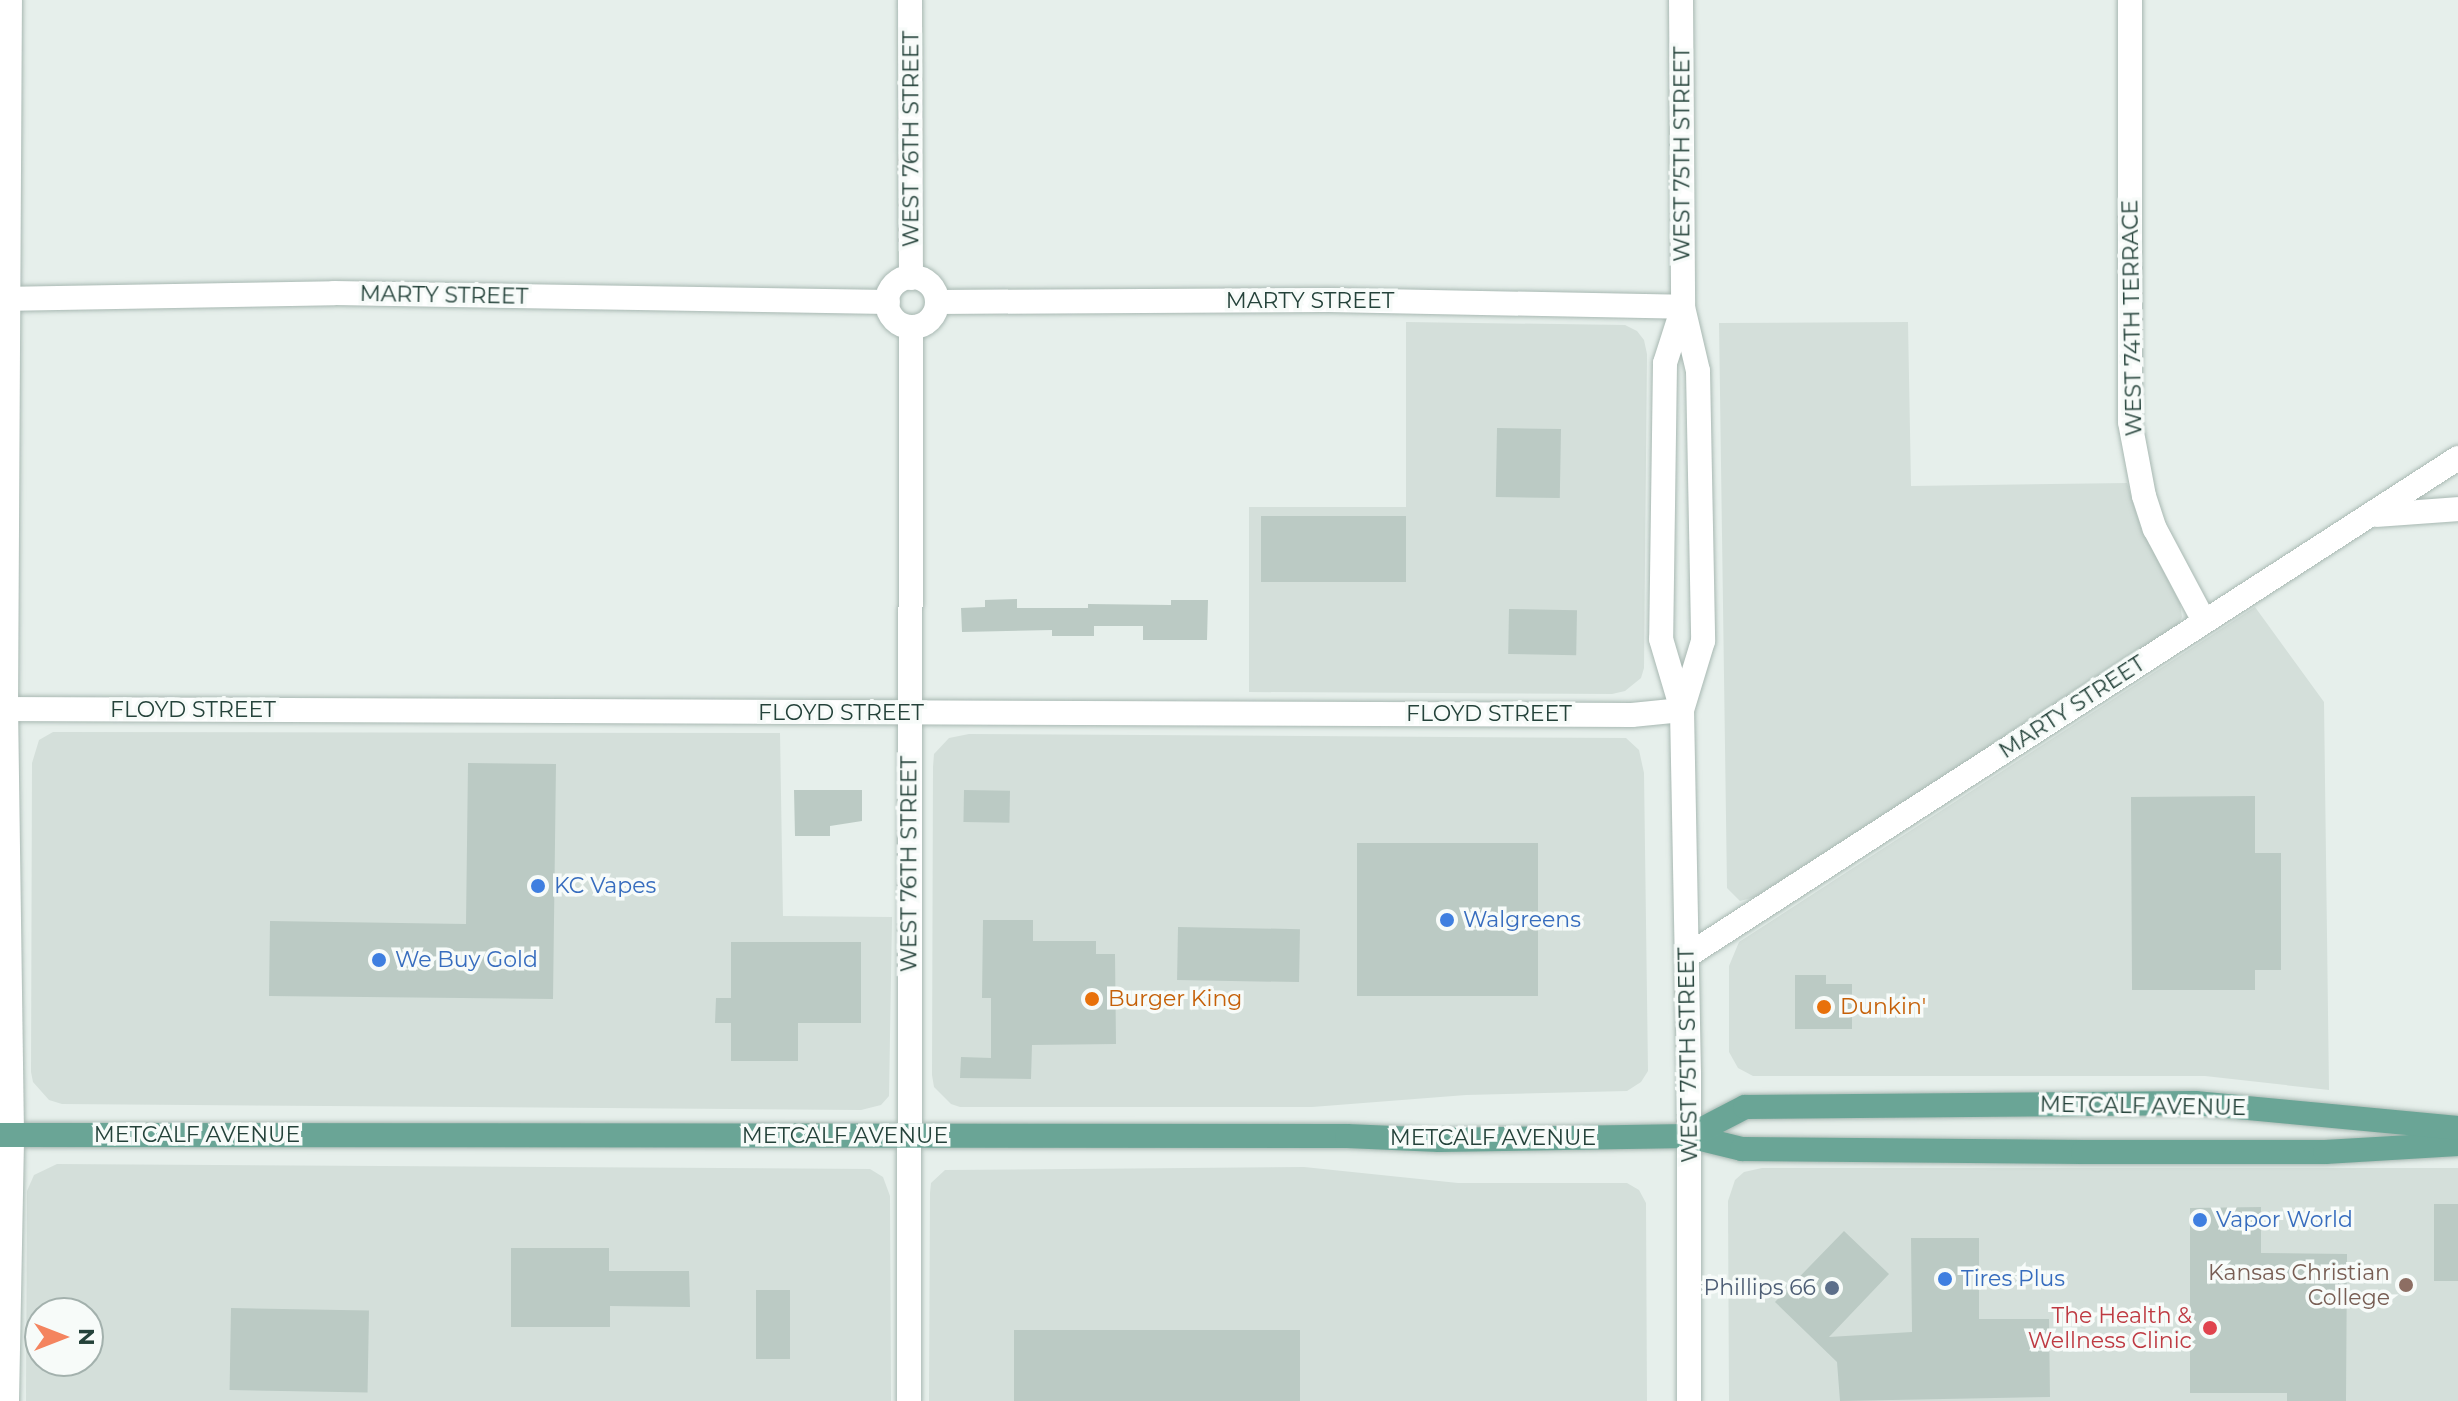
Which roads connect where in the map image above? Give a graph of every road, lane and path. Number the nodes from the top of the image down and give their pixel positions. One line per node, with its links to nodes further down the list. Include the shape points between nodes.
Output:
1 (10, 0): 6 (street)
2 (910, 0): 5 (street, WEST 76TH STREET)
3 (1681, 0): 9 (street, WEST 75TH STREET)
4 (2130, 0): 14 (street, WEST 74TH TERRACE, via 2130,422 2155,529)
5 (911, 278): 7 (street, via 897,281); 8 (street, via 928,284)
6 (3, 299): 7 (street, MARTY STREET, via 334,293); 15 (street)
7 (888, 302): 10 (street, via 892,318)
8 (937, 302): 9 (street, MARTY STREET, via 1329,300); 10 (street, via 928,322)
9 (1683, 307): 16 (street, WEST 75TH STREET, via 1698,371 1703,641); 16 (street, WEST 75TH STREET, via 1665,363 1661,639)
10 (911, 328): 17 (street, WEST 76TH STREET)
11 (2458, 458): 13 (street, MARTY STREET)
12 (2458, 509): 13 (street)
13 (2372, 515): 14 (street, MARTY STREET)
14 (2204, 621): 18 (street, MARTY STREET)
15 (3, 709): 17 (street, FLOYD STREET); 20 (street)
16 (1682, 710): 17 (street, FLOYD STREET, via 1632,715); 18 (street, WEST 75TH STREET)
17 (909, 713): 21 (street, WEST 76TH STREET)
18 (1687, 956): 22 (street, WEST 75TH STREET)
19 (2458, 1128): 22 (main road, METCALF AVENUE, via 2195,1103 1808,1106 1745,1107)
20 (6, 1135): 21 (main road, METCALF AVENUE); 24 (street)
21 (909, 1135): 22 (main road, METCALF AVENUE, via 1439,1140); 25 (street, WEST 76TH STREET)
22 (1689, 1136): 23 (main road, METCALF AVENUE, via 1742,1149 1818,1150 2325,1152); 26 (street, WEST 75TH STREET)
23 (2458, 1144)
24 (7, 1401)
25 (909, 1401)
26 (1689, 1401)

